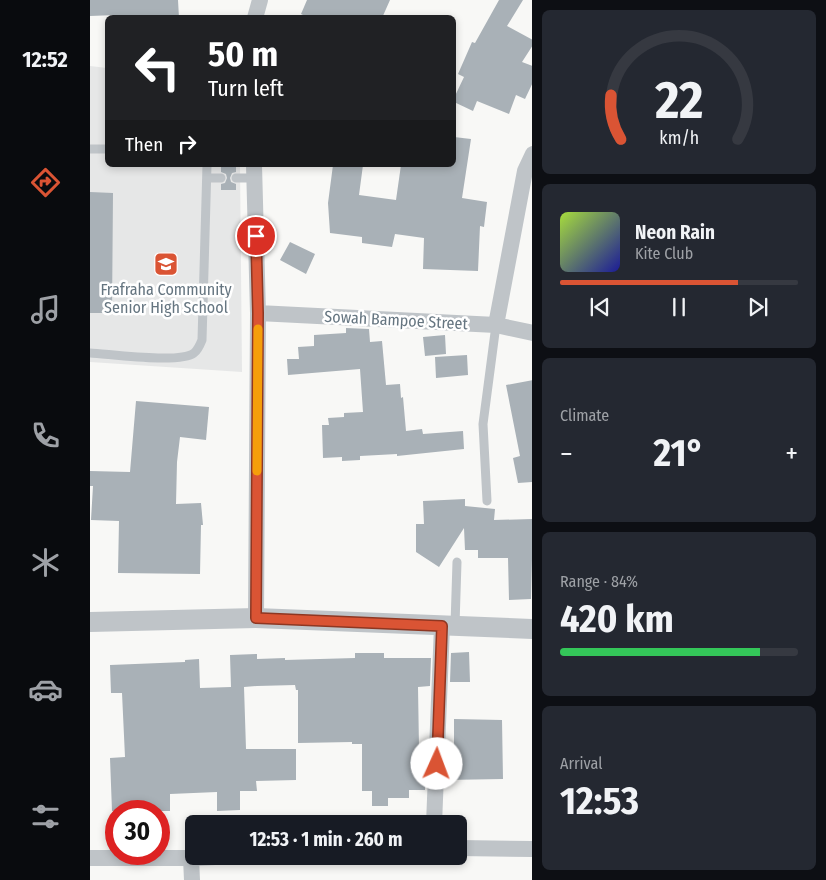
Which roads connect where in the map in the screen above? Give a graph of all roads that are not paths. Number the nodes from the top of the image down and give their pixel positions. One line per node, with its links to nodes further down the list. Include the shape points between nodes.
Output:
1 (260, 0): 2 (street)
2 (256, 15)
3 (90, 149): 4 (lane)
4 (105, 149)
5 (532, 154): 12 (street)
6 (208, 167): 8 (lane)
7 (254, 171): 10 (lane); 11 (street)
8 (207, 178): 9 (lane); 14 (lane, via 200,346 194,353 177,359)
9 (221, 178)
10 (236, 178)
11 (258, 313): 12 (street, Sowah Bampoe Street); 17 (street)
12 (496, 325): 13 (street, Sowah Bampoe Street); 15 (lane, via 482,424)
13 (532, 332)
14 (90, 353)
15 (487, 501)
16 (457, 562): 19 (lane)
17 (256, 618): 18 (street); 19 (street)
18 (90, 622)
19 (449, 626): 20 (street); 21 (street)
20 (532, 629)
21 (435, 815)
22 (467, 848): 23 (street)
23 (532, 849)
24 (90, 858): 25 (street)
25 (185, 858)
26 (191, 865): 27 (street)
27 (192, 880)

